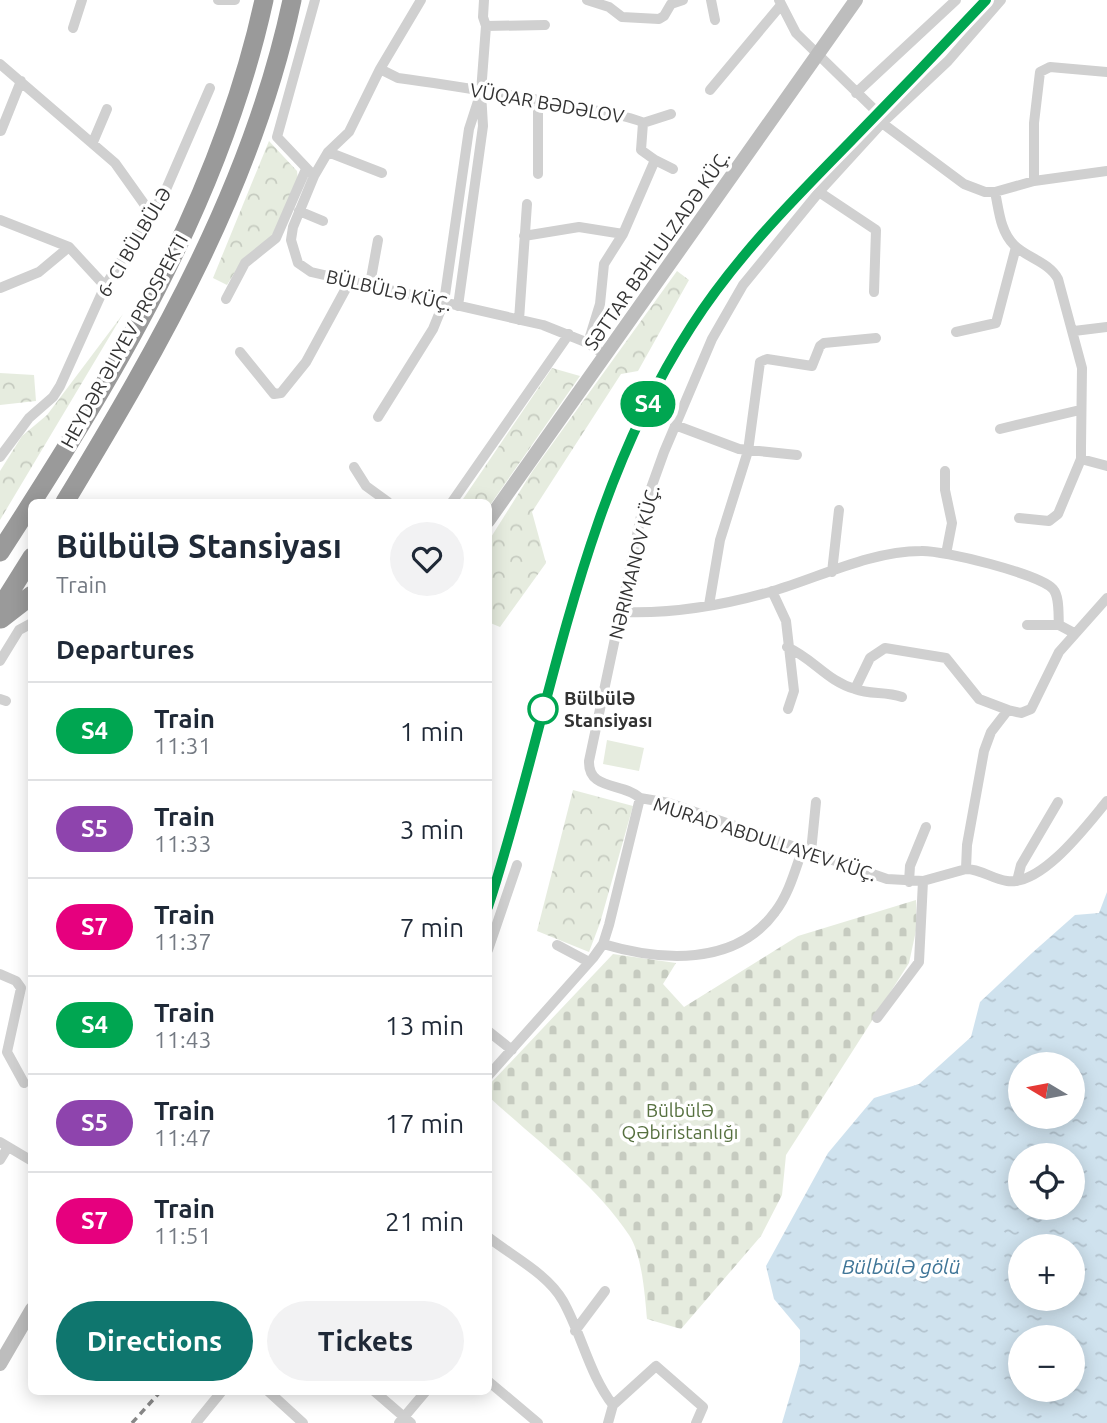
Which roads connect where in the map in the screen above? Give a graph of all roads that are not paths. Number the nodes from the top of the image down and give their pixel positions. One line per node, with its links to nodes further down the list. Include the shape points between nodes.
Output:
1 (82, 0): 19 (street)
2 (218, 0): 3 (street)
3 (234, 0)
4 (264, 0): 85 (highway, HEYDƏR ƏLIYEV PROSPEKTI, via 224,134 191,221 119,356)
5 (292, 0): 81 (highway, HEYDƏR ƏLIYEV PROSPEKTI, via 261,113 217,230)
6 (315, 0): 40 (street, via 278,137)
7 (422, 0): 22 (street, BÜLBÜLƏ KÜÇ.)
8 (484, 0): 18 (street)
9 (587, 0): 10 (street, via 609,6 622,17 659,19 671,4)
10 (683, 0)
11 (711, 0): 16 (street)
12 (856, 0): 20 (main road, SƏTTAR BƏHLULZADƏ KÜÇ.)
13 (956, 0): 28 (street)
14 (1000, 0): 33 (street, NƏRIMANOV KÜÇ., via 948,61)
15 (780, 2): 20 (street, via 789,25); 26 (street)
16 (715, 20)
17 (545, 25): 18 (street)
18 (486, 26): 27 (street)
19 (73, 28)
20 (817, 57): 28 (street); 72 (main road, SƏTTAR BƏHLULZADƏ KÜÇ.)
21 (0, 64): 24 (street)
22 (380, 69): 27 (street, VÜQAR BƏDƏLOV, via 398,78); 36 (street, BÜLBÜLƏ KÜÇ., via 349,132)
23 (1107, 72): 43 (street, via 1050,67 1040,72)
24 (20, 81): 34 (street); 35 (street)
25 (210, 88): 48 (street)
26 (710, 90)
27 (481, 92): 29 (street, VÜQAR BƏDƏLOV); 62 (street, via 469,129); 63 (street, via 483,126)
28 (856, 93): 33 (street, via 878,113)
29 (538, 102): 32 (street, VÜQAR BƏDƏLOV); 42 (street)
30 (107, 109): 35 (street)
31 (671, 114): 32 (street)
32 (643, 123): 37 (street, VÜQAR BƏDƏLOV, via 641,150)
33 (882, 123): 44 (street, NƏRIMANOV KÜÇ.); 45 (street, via 964,184)
34 (1, 131)
35 (93, 142): 48 (street, via 115,163)
36 (328, 152): 40 (street, BÜLBÜLƏ KÜÇ.); 41 (street)
37 (655, 160): 38 (street); 51 (street)
38 (673, 169)
39 (1107, 171): 43 (street)
40 (310, 172): 47 (street, BÜLBÜLƏ KÜÇ.); 61 (street, via 276,238 245,263)
41 (382, 173)
42 (538, 174)
43 (1034, 181): 45 (street)
44 (819, 192): 60 (street, via 876,230); 75 (street, NƏRIMANOV KÜÇ., via 731,303)
45 (995, 192): 55 (street, via 1003,229)
46 (527, 204): 52 (street)
47 (299, 212): 50 (street); 56 (street, BÜLBÜLƏ KÜÇ., via 291,240 298,262 311,272)
48 (152, 215): 58 (street)
49 (0, 220): 54 (street)
50 (323, 221)
51 (623, 234): 52 (street, via 579,227); 70 (street, via 604,264 600,304)
52 (524, 236): 64 (street)
53 (378, 240): 57 (street)
54 (69, 247): 58 (street); 59 (street, via 39,272)
55 (1016, 247): 66 (street, via 1055,273); 67 (street, via 996,323)
56 (350, 281): 57 (street, BÜLBÜLƏ KÜÇ.); 71 (street, via 306,362 281,393 274,394)
57 (370, 284): 62 (street, BÜLBÜLƏ KÜÇ.)
58 (105, 286): 79 (street, via 60,386)
59 (0, 288)
60 (874, 292)
61 (226, 299)
62 (444, 302): 63 (street, BÜLBÜLƏ KÜÇ.); 74 (street, via 433,329)
63 (458, 306): 64 (street, BÜLBÜLƏ KÜÇ.)
64 (519, 320): 68 (street, BÜLBÜLƏ KÜÇ.)
65 (1107, 327): 66 (street)
66 (1074, 331): 73 (street, via 1082,368)
67 (956, 332)
68 (569, 334): 70 (street, BÜLBÜLƏ KÜÇ.); 89 (street)
69 (876, 338): 77 (street, via 824,343 812,366 767,359 760,362)
70 (588, 343): 72 (street, BÜLBÜLƏ KÜÇ.)
71 (240, 352)
72 (606, 356): 92 (main road, SƏTTAR BƏHLULZADƏ KÜÇ.)
73 (1080, 410): 76 (street); 80 (street)
74 (378, 417)
75 (675, 425): 77 (street); 103 (street, NƏRIMANOV KÜÇ., via 641,516)
76 (1000, 429)
77 (748, 451): 78 (street); 101 (street, via 720,540)
78 (797, 455)
79 (0, 457)
80 (1081, 459): 82 (street); 93 (street, via 1058,514 1049,521)
81 (90, 461): 86 (highway, HEYDƏR ƏLIYEV PROSPEKTI); 87 (highway)
82 (1107, 466)
83 (354, 467): 88 (street, via 366,486)
84 (944, 471): 95 (street, via 952,523)
85 (32, 499)
86 (67, 499)
87 (73, 499)
88 (384, 499)
89 (454, 499)
90 (28, 506): 94 (highway, HEYDƏR ƏLIYEV PROSPEKTI)
91 (839, 510): 97 (street)
92 (492, 515)
93 (1019, 518)
94 (0, 552)
95 (946, 554): 97 (street, via 903,553); 107 (street, via 1047,585 1056,597)
96 (28, 563): 102 (highway)
97 (832, 572): 98 (street)
98 (772, 591): 101 (street); 109 (street, via 785,614)
99 (28, 597): 104 (highway)
100 (1107, 598): 108 (street)
101 (709, 606): 103 (street)
102 (0, 608)
103 (621, 612): 115 (street, NƏRIMANOV KÜÇ., via 589,769 597,781)
104 (0, 620)
105 (28, 625): 110 (street, via 19,630)
106 (1027, 625): 107 (street)
107 (1059, 625): 108 (street)
108 (1074, 633): 114 (street, via 1059,652 1031,709 1021,713)
109 (787, 647): 111 (street, via 808,656 830,678); 113 (street, via 794,691)
110 (0, 661)
111 (855, 689): 112 (street); 114 (street, via 870,658 885,648 896,648 946,658 978,699)
112 (902, 697)
113 (788, 709)
114 (1008, 710): 122 (street, via 991,732 984,751)
115 (640, 798): 120 (street, MURAD ABDULLAYEV KÜÇ., via 669,803); 127 (street)
116 (1107, 801): 125 (street, via 1042,869)
117 (816, 802): 120 (street)
118 (1058, 802): 125 (street, via 1021,865)
119 (926, 827): 123 (street, via 910,866)
120 (807, 850): 123 (street, MURAD ABDULLAYEV KÜÇ., via 854,869); 127 (street, via 776,912 760,930 720,951 675,957)
121 (517, 865): 126 (street)
122 (966, 869): 124 (street, MURAD ABDULLAYEV KÜÇ.); 125 (street)
123 (909, 881): 124 (street, MURAD ABDULLAYEV KÜÇ.)
124 (923, 881): 131 (street, via 919,962)
125 (1017, 881)
126 (492, 938)
127 (603, 944): 129 (street)
128 (557, 945): 129 (street)
129 (589, 962): 133 (street)
130 (0, 974): 135 (street, via 21,988 7,1052)
131 (877, 1018)
132 (492, 1034): 133 (street)
133 (512, 1050): 134 (street)
134 (492, 1072)
135 (24, 1083)
136 (4, 1145): 137 (street); 138 (street)
137 (28, 1159)
138 (0, 1160)
139 (492, 1240): 142 (street, via 550,1284)
140 (605, 1291): 142 (street)
141 (28, 1316): 143 (main road)
142 (575, 1331): 149 (street)
143 (0, 1364)
144 (492, 1384): 153 (street)
145 (219, 1395): 151 (street)
146 (272, 1395): 152 (street)
147 (378, 1395): 150 (street)
148 (423, 1395): 150 (street)
149 (613, 1405): 154 (street); 155 (street, via 656,1366 703,1406)
150 (405, 1421)
151 (196, 1423)
152 (303, 1423)
153 (538, 1423)
154 (608, 1423)
155 (696, 1423)

